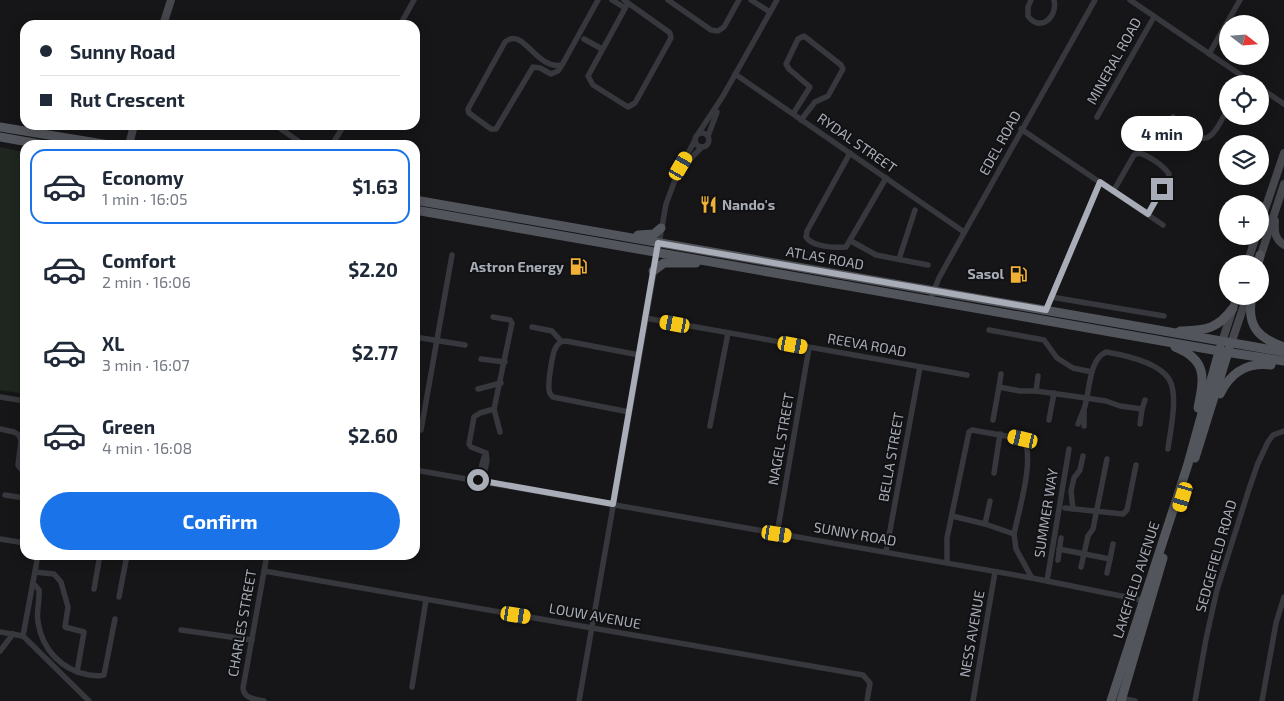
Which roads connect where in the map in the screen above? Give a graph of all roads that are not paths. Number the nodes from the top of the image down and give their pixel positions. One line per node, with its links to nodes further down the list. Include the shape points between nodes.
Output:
1 (171, 0): 17 (main road)
2 (414, 0): 18 (street)
3 (598, 0): 22 (street)
4 (612, 0): 14 (street)
5 (668, 0): 6 (street, via 711,30 718,31 724,27)
6 (739, 0)
7 (751, 0): 15 (street)
8 (777, 0): 15 (street)
9 (1032, 0): 10 (street, via 1028,16 1043,24 1055,10)
10 (1054, 0)
11 (1095, 0): 34 (street, EDEL ROAD)
12 (1130, 0): 16 (street)
13 (1240, 0): 21 (street)
14 (625, 4): 20 (street); 20 (street, via 670,34 632,106 628,107 606,94 589,80)
15 (770, 12): 23 (street)
16 (1154, 17): 21 (street); 29 (street, MINERAL ROAD)
17 (165, 20)
18 (403, 20)
19 (584, 39): 20 (street)
20 (602, 49)
21 (1210, 54): 24 (street)
22 (562, 65): 22 (street, via 553,74 536,67 531,69 496,129 469,114 468,110 508,39 516,38 540,59)
23 (735, 74): 26 (street); 28 (street, RYDAL STREET)
24 (1236, 75)
25 (1269, 94): 27 (street)
26 (723, 96): 36 (street); 38 (street)
27 (1284, 104)
28 (793, 114): 31 (street, RYDAL STREET); 31 (street, via 810,87 786,64 798,39 804,36 843,69 828,96 815,102)
29 (1097, 117)
30 (1174, 117): 32 (street, via 1184,128 1205,139 1212,135)
31 (801, 120): 43 (street, RYDAL STREET)
32 (1219, 123)
33 (0, 127): 39 (main road)
34 (1021, 129): 47 (street); 57 (street, EDEL ROAD)
35 (282, 130): 40 (street)
36 (708, 136): 38 (street, via 704,133); 42 (street, via 709,143)
37 (0, 137): 41 (main road)
38 (696, 137): 42 (street, via 696,144); 45 (street)
39 (79, 140)
40 (297, 140)
41 (20, 141)
42 (702, 147): 45 (street)
43 (850, 153): 46 (street, RYDAL STREET); 59 (street, via 805,234 811,243 843,248)
44 (1284, 153): 50 (main road)
45 (676, 178): 56 (street, via 668,194)
46 (886, 178): 57 (street, RYDAL STREET); 59 (street)
47 (1100, 182): 49 (street); 69 (street)
48 (1283, 186): 60 (main road, via 1274,230); 63 (main road)
49 (1114, 190): 54 (street); 54 (street, via 1134,155 1145,155 1165,169 1168,179)
50 (1269, 197)
51 (420, 201): 58 (main road, ATLAS ROAD)
52 (915, 210): 64 (street)
53 (420, 211): 61 (main road, ATLAS ROAD)
54 (1148, 214): 55 (street)
55 (1163, 225)
56 (661, 228): 58 (main road, via 650,235); 61 (street)
57 (964, 232): 68 (street, EDEL ROAD)
58 (613, 235): 61 (main road, ATLAS ROAD)
59 (851, 240): 64 (street, via 876,255)
60 (1284, 245)
61 (658, 248): 65 (main road, ATLAS ROAD); 67 (street); 68 (main road, ATLAS ROAD)
62 (452, 255): 83 (street)
63 (1261, 255)
64 (899, 259): 66 (street)
65 (721, 263): 67 (main road, via 664,263); 68 (main road, ATLAS ROAD)
66 (928, 264)
67 (653, 271): 77 (street)
68 (932, 295): 74 (main road, ATLAS ROAD); 84 (main road, ATLAS ROAD)
69 (1051, 296): 74 (street); 75 (street)
70 (1234, 305): 73 (main road)
71 (1243, 305): 87 (main road)
72 (1251, 305): 89 (main road, via 1250,314 1257,331 1269,342)
73 (1233, 308): 80 (main road, via 1223,322 1211,328); 87 (main road)
74 (1046, 310): 80 (main road, ATLAS ROAD)
75 (1164, 316)
76 (493, 317): 94 (street, via 512,322)
77 (645, 318): 81 (street, REEVA ROAD); 91 (street)
78 (532, 327): 85 (street, via 552,331)
79 (988, 330): 97 (street, via 1044,340 1057,358 1074,368)
80 (1162, 332): 87 (main road, ATLAS ROAD)
81 (728, 333): 88 (street, REEVA ROAD); 117 (street)
82 (420, 338): 83 (street)
83 (437, 340): 86 (street); 119 (street)
84 (1157, 340): 87 (main road, ATLAS ROAD); 130 (main road, via 1193,357 1202,372)
85 (561, 342): 91 (street); 112 (street, via 554,352 549,388 552,396)
86 (465, 345)
87 (1225, 347): 90 (main road); 93 (main road); 128 (main road, LAKEFIELD AVENUE); 130 (main road, LAKEFIELD AVENUE)
88 (809, 348): 96 (street, REEVA ROAD); 145 (street, NAGEL STREET)
89 (1284, 348)
90 (1284, 352)
91 (639, 355): 112 (street)
92 (480, 359): 94 (street)
93 (1284, 361)
94 (505, 362): 101 (street)
95 (1284, 366): 128 (main road, via 1256,364 1234,374 1218,398)
96 (920, 367): 99 (street, REEVA ROAD); 152 (street, BELLA STREET)
97 (1092, 372): 107 (street); 126 (street, via 1098,358 1106,352 1142,361 1164,373 1173,393)
98 (1002, 374): 102 (street)
99 (967, 375)
100 (1038, 376): 104 (street)
101 (501, 383): 103 (street); 110 (street)
102 (999, 387): 104 (street); 113 (street)
103 (478, 389)
104 (1036, 391): 105 (street)
105 (1054, 393): 107 (street); 114 (street)
106 (0, 397): 108 (street)
107 (1086, 398): 111 (street); 116 (street)
108 (20, 400)
109 (1145, 400): 111 (street)
110 (494, 409): 121 (street); 135 (street, via 473,418 469,444 486,453)
111 (1142, 409): 115 (street)
112 (629, 412): 139 (street)
113 (993, 420)
114 (1049, 420)
115 (1140, 424)
116 (1081, 425)
117 (710, 426)
118 (0, 429): 123 (street, via 14,432)
119 (421, 430)
120 (1284, 431): 191 (street, SEDGEFIELD ROAD, via 1273,435 1268,442 1249,489 1217,590)
121 (500, 432)
122 (1000, 434): 134 (street); 143 (street, via 969,432); 146 (street, via 1023,439 1028,450 1029,464)
123 (20, 438)
124 (20, 449): 132 (street)
125 (1069, 449): 167 (street, SUMMER WAY)
126 (1168, 449)
127 (1083, 456): 141 (street, via 1071,491)
128 (1196, 456): 173 (main road, LAKEFIELD AVENUE)
129 (1107, 460): 142 (street)
130 (1188, 464): 173 (main road, LAKEFIELD AVENUE)
131 (1136, 466): 142 (street, via 1125,512 1121,515)
132 (20, 467)
133 (420, 471): 135 (street, SUNNY ROAD)
134 (994, 474)
135 (481, 480): 139 (street, SUNNY ROAD)
136 (5, 495): 137 (street)
137 (20, 497)
138 (990, 501): 144 (street)
139 (613, 504): 145 (street, SUNNY ROAD); 175 (street)
140 (1066, 508): 141 (street)
141 (1073, 509): 142 (street)
142 (1097, 512): 153 (street)
143 (952, 516): 144 (street); 160 (street, via 947,538)
144 (985, 524): 146 (street)
145 (777, 534): 152 (street, SUNNY ROAD)
146 (1014, 534): 166 (street, via 1016,549)
147 (1061, 538): 151 (street)
148 (0, 539): 149 (street)
149 (20, 542)
150 (1113, 544): 154 (street)
151 (1059, 549): 153 (street); 159 (street)
152 (886, 552): 160 (street, SUNNY ROAD)
153 (1084, 554): 154 (street); 161 (street)
154 (1110, 559): 165 (street)
155 (37, 560): 163 (street)
156 (99, 560): 169 (street)
157 (126, 560): 170 (street)
158 (266, 560): 162 (street, CHARLES STREET)
159 (1058, 560)
160 (947, 563): 164 (street, SUNNY ROAD)
161 (1080, 567)
162 (264, 571): 172 (street, LOUW AVENUE); 180 (street, CHARLES STREET)
163 (35, 572): 168 (street); 182 (street, via 51,573 59,578 68,607 65,627 84,632)
164 (995, 572): 166 (street, SUNNY ROAD); 189 (street, NESS AVENUE)
165 (1107, 573)
166 (1032, 578): 167 (street, SUNNY ROAD)
167 (1047, 581): 173 (street, SUNNY ROAD)
168 (32, 584): 179 (street); 182 (street, via 39,590 36,614 44,643 60,663)
169 (94, 589)
170 (119, 597)
171 (1284, 598): 192 (street, via 1276,623)
172 (426, 600): 175 (street, LOUW AVENUE); 183 (street)
173 (1146, 601): 184 (main road, LAKEFIELD AVENUE)
174 (115, 619): 182 (street, via 106,673 100,676)
175 (592, 628): 187 (street); 188 (street, LOUW AVENUE, via 863,675 870,682)
176 (181, 630): 180 (street)
177 (0, 632): 178 (street)
178 (13, 634): 179 (street); 181 (street)
179 (23, 636): 185 (street)
180 (252, 640): 186 (street, CHARLES STREET, via 245,695)
181 (0, 651)
182 (77, 672)
183 (412, 687)
184 (1117, 699): 190 (street)
185 (89, 701)
186 (264, 701)
187 (579, 701)
188 (867, 701)
189 (973, 701)
190 (1135, 701)
191 (1195, 701)
192 (1262, 701)

